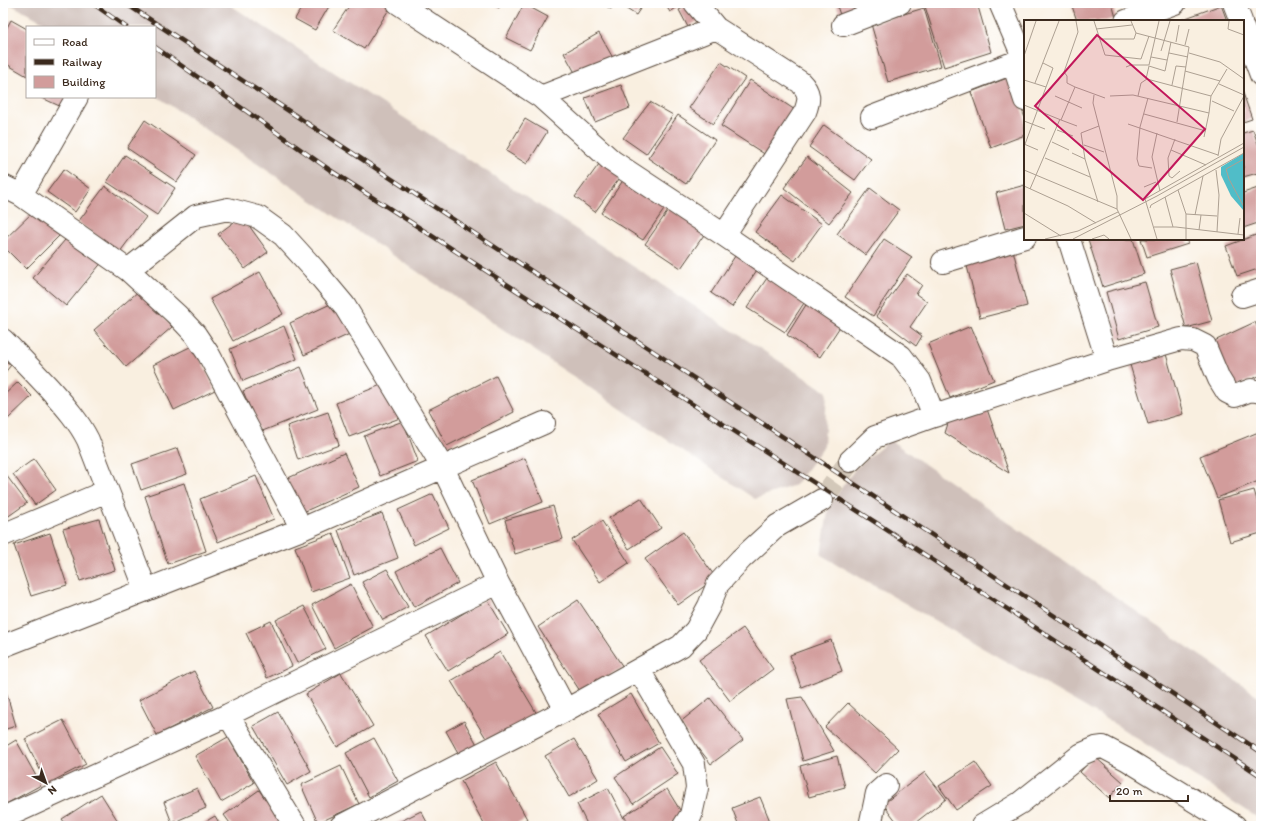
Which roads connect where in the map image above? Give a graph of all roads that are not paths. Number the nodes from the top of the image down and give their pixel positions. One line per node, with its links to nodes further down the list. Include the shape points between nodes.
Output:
1 (398, 3): 15 (street)
2 (695, 3): 10 (street)
3 (900, 3): 9 (street)
4 (1000, 3): 12 (street)
5 (1175, 3): 7 (street)
6 (1234, 3): 8 (street)
7 (1129, 20)
8 (1241, 20)
9 (843, 25)
10 (716, 28): 15 (street); 19 (street, via 800,82 807,88 809,102 805,112)
11 (1244, 30): 13 (street)
12 (1021, 60): 14 (street); 17 (street)
13 (1261, 75)
14 (1024, 90)
15 (541, 97): 19 (street, via 612,161)
16 (76, 98): 18 (street)
17 (872, 117)
18 (12, 191): 23 (street)
19 (724, 235): 27 (street, via 902,356 920,381)
20 (1024, 237): 22 (street)
21 (1069, 240): 25 (street)
22 (943, 262)
23 (128, 270): 30 (street, via 196,216 228,208 258,217 283,235 344,305); 33 (street, via 195,334)
24 (3, 340): 31 (street, via 82,427)
25 (1107, 360): 26 (street, via 1181,339 1193,340 1205,346 1227,392 1236,396 1251,390); 27 (street)
26 (1261, 392)
27 (934, 416): 29 (street, via 875,437)
28 (544, 422): 30 (street)
29 (850, 461)
30 (443, 468): 33 (street); 35 (street)
31 (108, 491): 34 (street); 36 (street)
32 (822, 500): 38 (street, via 766,535 718,584 696,630 681,646)
33 (302, 529): 36 (street)
34 (3, 535)
35 (498, 583): 39 (street); 40 (street)
36 (146, 590): 37 (street)
37 (3, 646)
38 (639, 670): 39 (street); 44 (street, via 694,764 697,788)
39 (566, 710): 46 (street)
40 (228, 715): 42 (street); 45 (street)
41 (886, 785): 47 (street, via 877,793)
42 (3, 818)
43 (1228, 824): 48 (street, via 1103,746 1082,754 1020,804)
44 (686, 825)
45 (294, 826)
46 (341, 826)
47 (870, 826)
48 (982, 826)

